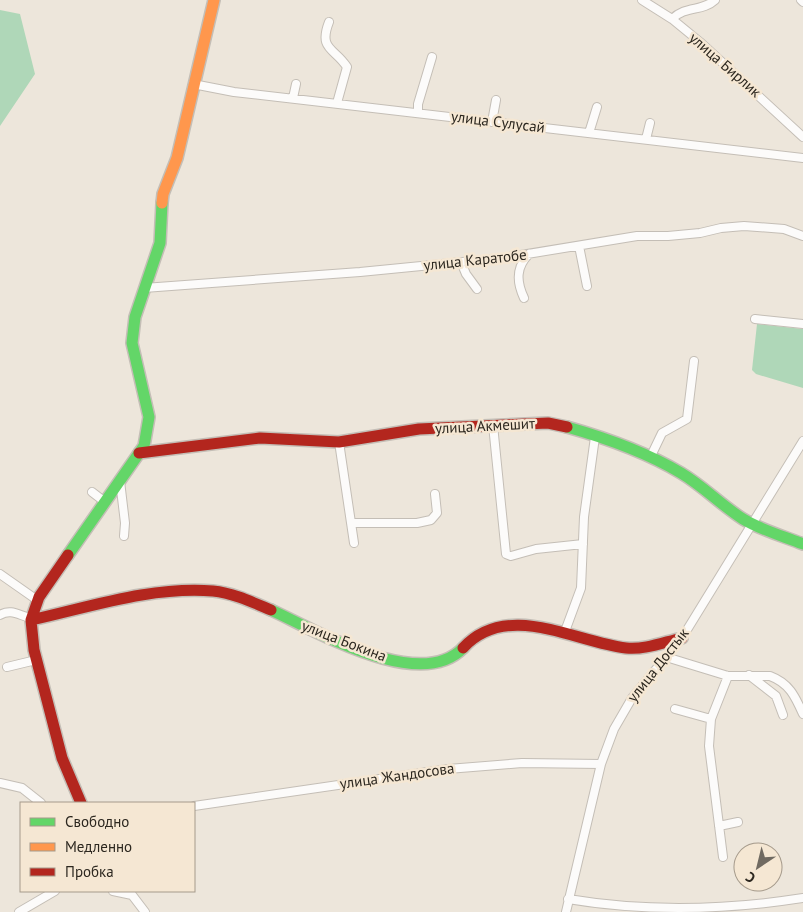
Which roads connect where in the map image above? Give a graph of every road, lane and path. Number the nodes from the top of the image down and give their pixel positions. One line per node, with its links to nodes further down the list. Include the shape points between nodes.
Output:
1 (214, 0): 7 (street)
2 (642, 0): 4 (street, улица Бирлик)
3 (715, 0): 4 (street, via 706,6 682,11)
4 (672, 19): 17 (street, улица Бирлик)
5 (329, 22): 11 (street, via 326,43 346,67)
6 (432, 57): 13 (street)
7 (193, 84): 9 (street, улица Сулусай); 25 (street, via 177,158 163,194 160,243)
8 (296, 84): 9 (street)
9 (293, 98): 11 (street, улица Сулусай)
10 (496, 100): 14 (street)
11 (337, 103): 13 (street, улица Сулусай)
12 (596, 107): 16 (street)
13 (418, 113): 14 (street, улица Сулусай)
14 (492, 122): 16 (street, улица Сулусай)
15 (650, 123): 18 (street)
16 (589, 133): 18 (street, улица Сулусай)
17 (803, 137)
18 (646, 139): 19 (street, улица Сулусай)
19 (803, 158)
20 (803, 236): 21 (street, улица Каратобе, via 784,230 744,226 668,236 637,236)
21 (579, 246): 22 (street, улица Каратобе); 24 (street)
22 (529, 254): 23 (street, улица Каратобе); 27 (street, via 518,272)
23 (461, 262): 25 (street, улица Каратобе); 26 (street)
24 (587, 286)
25 (144, 288): 35 (street, via 135,317 132,343 148,417 146,439)
26 (477, 289)
27 (524, 298)
28 (755, 319): 29 (street)
29 (803, 324)
30 (694, 361): 36 (street, via 686,419 662,433)
31 (493, 425): 32 (street, улица Акмешит, via 548,423 568,426); 34 (street, улица Акмешит, via 420,429); 45 (street, via 506,554)
32 (595, 437): 36 (street, улица Акмешит); 45 (street)
33 (803, 441): 42 (street, улица Достык)
34 (339, 442): 35 (street, улица Акмешит, via 260,438); 41 (street)
35 (139, 453): 37 (street)
36 (650, 458): 42 (street, улица Акмешит, via 694,482 728,510)
37 (120, 481): 40 (street); 43 (street)
38 (92, 492): 40 (street)
39 (435, 494): 41 (street, via 437,513 426,522)
40 (105, 502): 48 (street)
41 (352, 523): 44 (street)
42 (752, 524): 46 (street, улица Акмешит); 52 (street, улица Достык)
43 (124, 536)
44 (354, 543)
45 (583, 544): 51 (street, via 581,588)
46 (803, 544)
47 (0, 574): 48 (street)
48 (37, 600): 50 (street)
49 (0, 615): 50 (street, via 6,611)
50 (31, 619): 51 (street, улица Бокина, via 139,598 206,590 234,595 362,652 397,661 435,662 453,656 481,634 515,626 542,627); 54 (street)
51 (564, 634): 52 (street, улица Бокина, via 628,648)
52 (682, 638): 53 (street, улица Достык)
53 (666, 657): 57 (street); 62 (street, улица Достык, via 623,710)
54 (36, 660): 55 (street); 65 (street, via 62,758)
55 (8, 667)
56 (749, 675): 57 (street); 59 (street, via 770,676 781,681 790,689); 60 (street, via 776,696)
57 (728, 676): 61 (street)
58 (675, 708): 61 (street)
59 (803, 714)
60 (783, 715)
61 (712, 719): 68 (street, via 709,746)
62 (601, 764): 66 (street, улица Жандосова, via 522,763 448,769); 73 (street, улица Достык)
63 (0, 783): 64 (street, via 22,788)
64 (40, 802)
65 (81, 802)
66 (195, 806)
67 (738, 822): 68 (street)
68 (719, 826): 69 (street)
69 (723, 857)
70 (53, 892): 74 (street)
71 (130, 893): 77 (street)
72 (803, 898): 73 (street, via 718,908)
73 (568, 900): 78 (street, улица Достык)
74 (34, 903): 75 (street); 76 (street)
75 (19, 912)
76 (33, 912)
77 (145, 912)
78 (566, 912)

